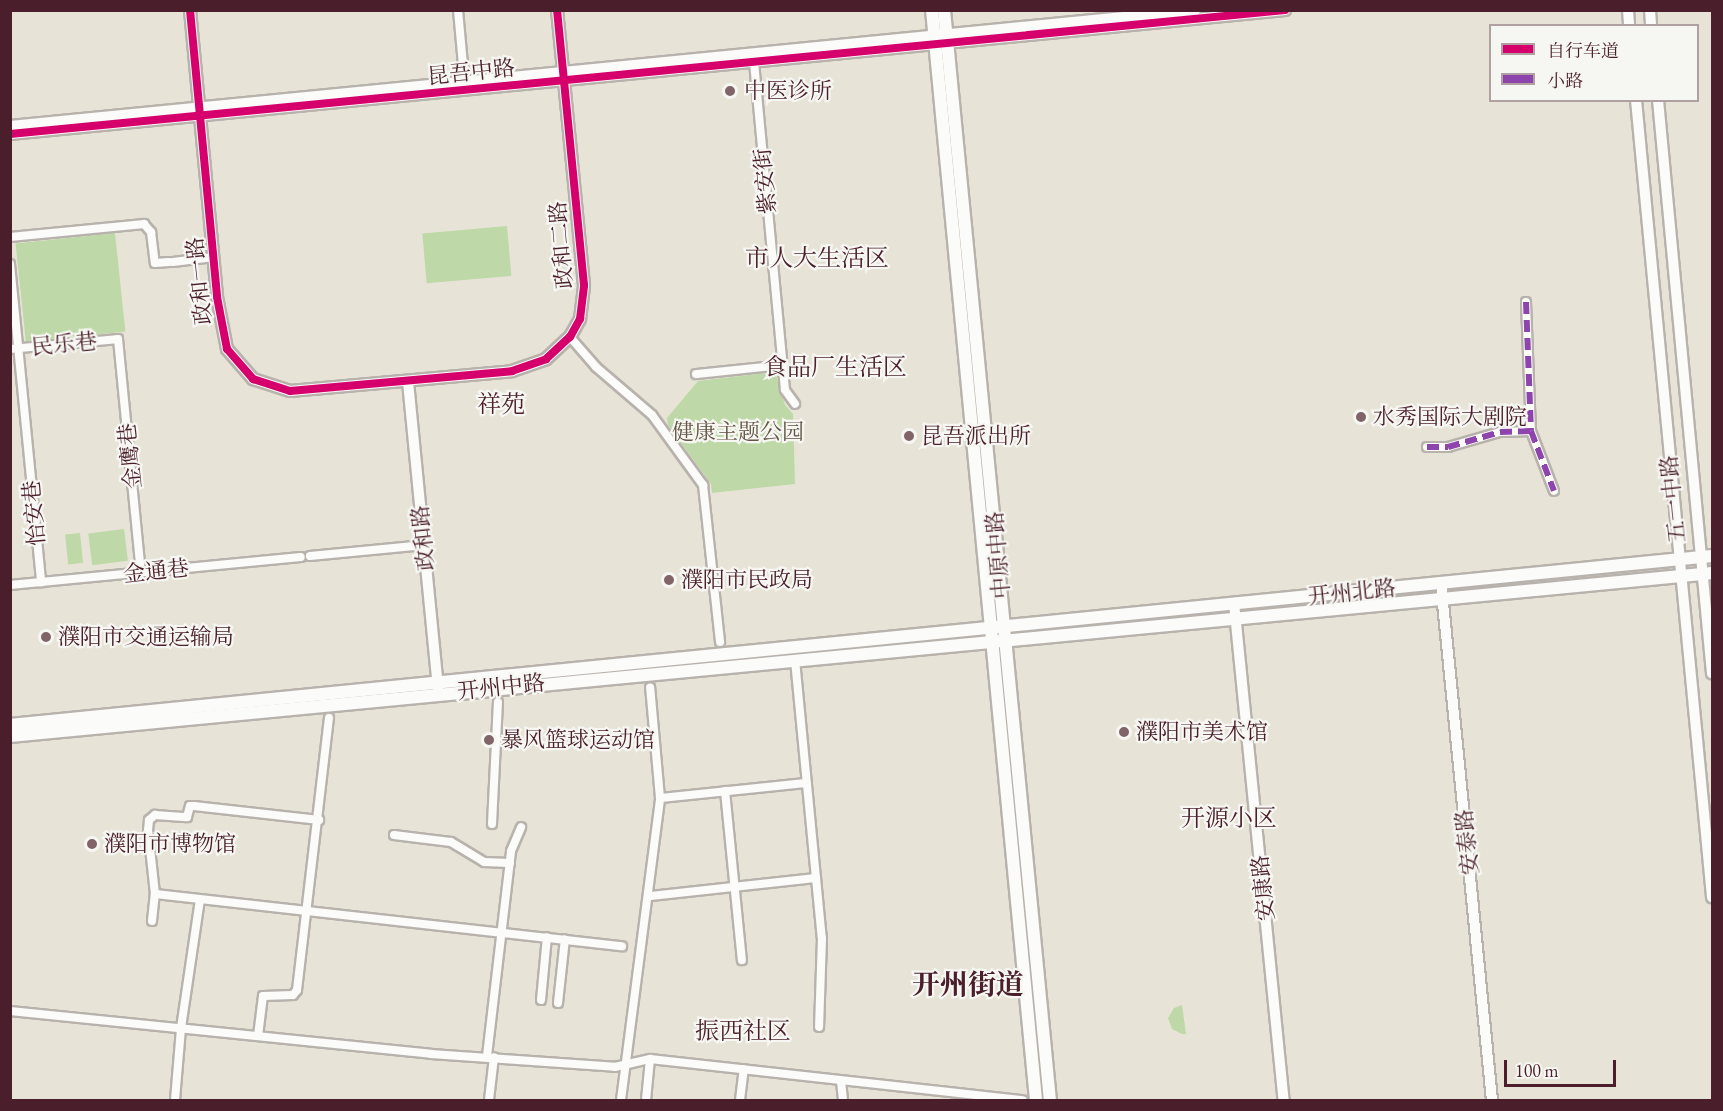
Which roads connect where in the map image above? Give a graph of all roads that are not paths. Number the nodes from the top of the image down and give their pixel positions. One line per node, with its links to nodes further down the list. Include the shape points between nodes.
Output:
1 (190, 10): 14 (street, 政和一路)
2 (458, 10): 11 (street)
3 (557, 10): 10 (street, 政和二路)
4 (932, 10): 8 (main road, 中原中路)
5 (944, 10): 8 (main road, 中原中路)
6 (1195, 10): 8 (street)
7 (1285, 10): 8 (street)
8 (941, 39): 9 (street, 昆吾中路); 10 (street, 昆吾中路); 43 (main road, 中原中路)
9 (754, 62): 10 (street, 昆吾中路); 24 (street, 紫安街)
10 (564, 76): 11 (street, 昆吾中路); 21 (street, 政和二路, via 584,285 580,319)
11 (465, 86): 14 (street, 昆吾中路)
12 (1636, 102): 33 (street, 五一中路)
13 (1658, 102): 32 (street, 五一中路)
14 (201, 112): 15 (street, 昆吾中路); 16 (street, 昆吾中路); 18 (street, 政和一路)
15 (10, 126)
16 (10, 134)
17 (10, 237): 18 (street, via 144,224 151,232 155,263)
18 (214, 257): 26 (street, 政和一路, via 226,349 253,379 290,392)
19 (10, 264): 23 (street, 怡安巷)
20 (1527, 302): 28 (street)
21 (570, 337): 26 (street, 政和二路, via 546,359 524,368); 44 (street, via 596,367 652,415 703,484)
22 (118, 339): 23 (street, 民乐巷); 34 (street, 金鹰巷)
23 (15, 349): 37 (street, 怡安巷)
24 (783, 365): 25 (street); 27 (street, 紫安街, via 786,390)
25 (696, 374)
26 (408, 382): 31 (street, 政和路)
27 (795, 404)
28 (1531, 431): 29 (street, via 1500,432 1448,447); 30 (street)
29 (1426, 447)
30 (1554, 490)
31 (424, 545): 34 (street, 金通巷); 50 (street, 政和路)
32 (1707, 557): 33 (main road, 开州北路); 35 (street, 五一中路)
33 (1679, 559): 36 (street, 五一中路); 38 (main road, 开州北路)
34 (141, 572): 37 (street, 金通巷)
35 (1707, 573): 36 (main road, 开州北路); 48 (street, 五一中路)
36 (1681, 576): 40 (main road, 开州北路); 67 (street, 五一中路)
37 (41, 582): 39 (street, 金通巷)
38 (1441, 583): 40 (street, 安泰路); 41 (main road, 开州北路)
39 (10, 585)
40 (1443, 598): 42 (main road, 开州北路); 97 (street, 安泰路)
41 (1234, 603): 42 (street, 安康路); 43 (main road, 开州北路)
42 (1236, 619): 45 (main road, 开州北路); 96 (street, 安康路)
43 (998, 627): 45 (main road, 中原中路); 46 (main road, 中原中路); 50 (main road, 开州中路)
44 (720, 642)
45 (1006, 642): 46 (main road, 开州北路); 95 (main road, 中原中路)
46 (993, 643): 47 (main road, 开州中路); 94 (main road, 中原中路)
47 (795, 660): 50 (main road, 开州中路); 55 (street)
48 (1713, 673)
49 (650, 687): 57 (street)
50 (438, 688): 53 (main road, 开州中路); 54 (main road, 开州中路)
51 (498, 702): 59 (street)
52 (329, 718): 58 (street)
53 (10, 725)
54 (10, 736)
55 (806, 783): 56 (street); 63 (street)
56 (725, 791): 57 (street); 64 (street)
57 (660, 798): 66 (street)
58 (319, 820): 65 (street, via 194,806 190,806 187,817 154,815 148,830); 69 (street)
59 (492, 824)
60 (521, 827): 62 (street)
61 (394, 836): 62 (street, via 451,842 484,862)
62 (510, 863): 71 (street)
63 (816, 878): 64 (street); 79 (street, via 823,962)
64 (735, 886): 66 (street); 75 (street)
65 (155, 894): 68 (street); 70 (street)
66 (650, 896): 84 (street)
67 (1713, 897)
68 (200, 900): 69 (street); 80 (street)
69 (309, 913): 71 (street); 81 (street, via 297,990 293,995 263,996)
70 (152, 921)
71 (502, 932): 72 (street); 82 (street)
72 (548, 938): 73 (street); 76 (street)
73 (565, 939): 74 (street); 77 (street)
74 (621, 946)
75 (742, 960)
76 (541, 1000)
77 (558, 1003)
78 (10, 1011): 80 (street)
79 (819, 1027)
80 (181, 1028): 81 (street); 87 (street)
81 (258, 1036): 82 (street, via 384,1051)
82 (491, 1056): 84 (street); 88 (street)
83 (650, 1059): 84 (street); 85 (street); 90 (street)
84 (625, 1065): 89 (street)
85 (744, 1069): 86 (street); 91 (street)
86 (841, 1081): 92 (street); 93 (street)
87 (175, 1101)
88 (489, 1101)
89 (621, 1101)
90 (646, 1101)
91 (740, 1101)
92 (843, 1101)
93 (1023, 1101)
94 (1036, 1101)
95 (1050, 1101)
96 (1284, 1101)
97 (1492, 1101)

